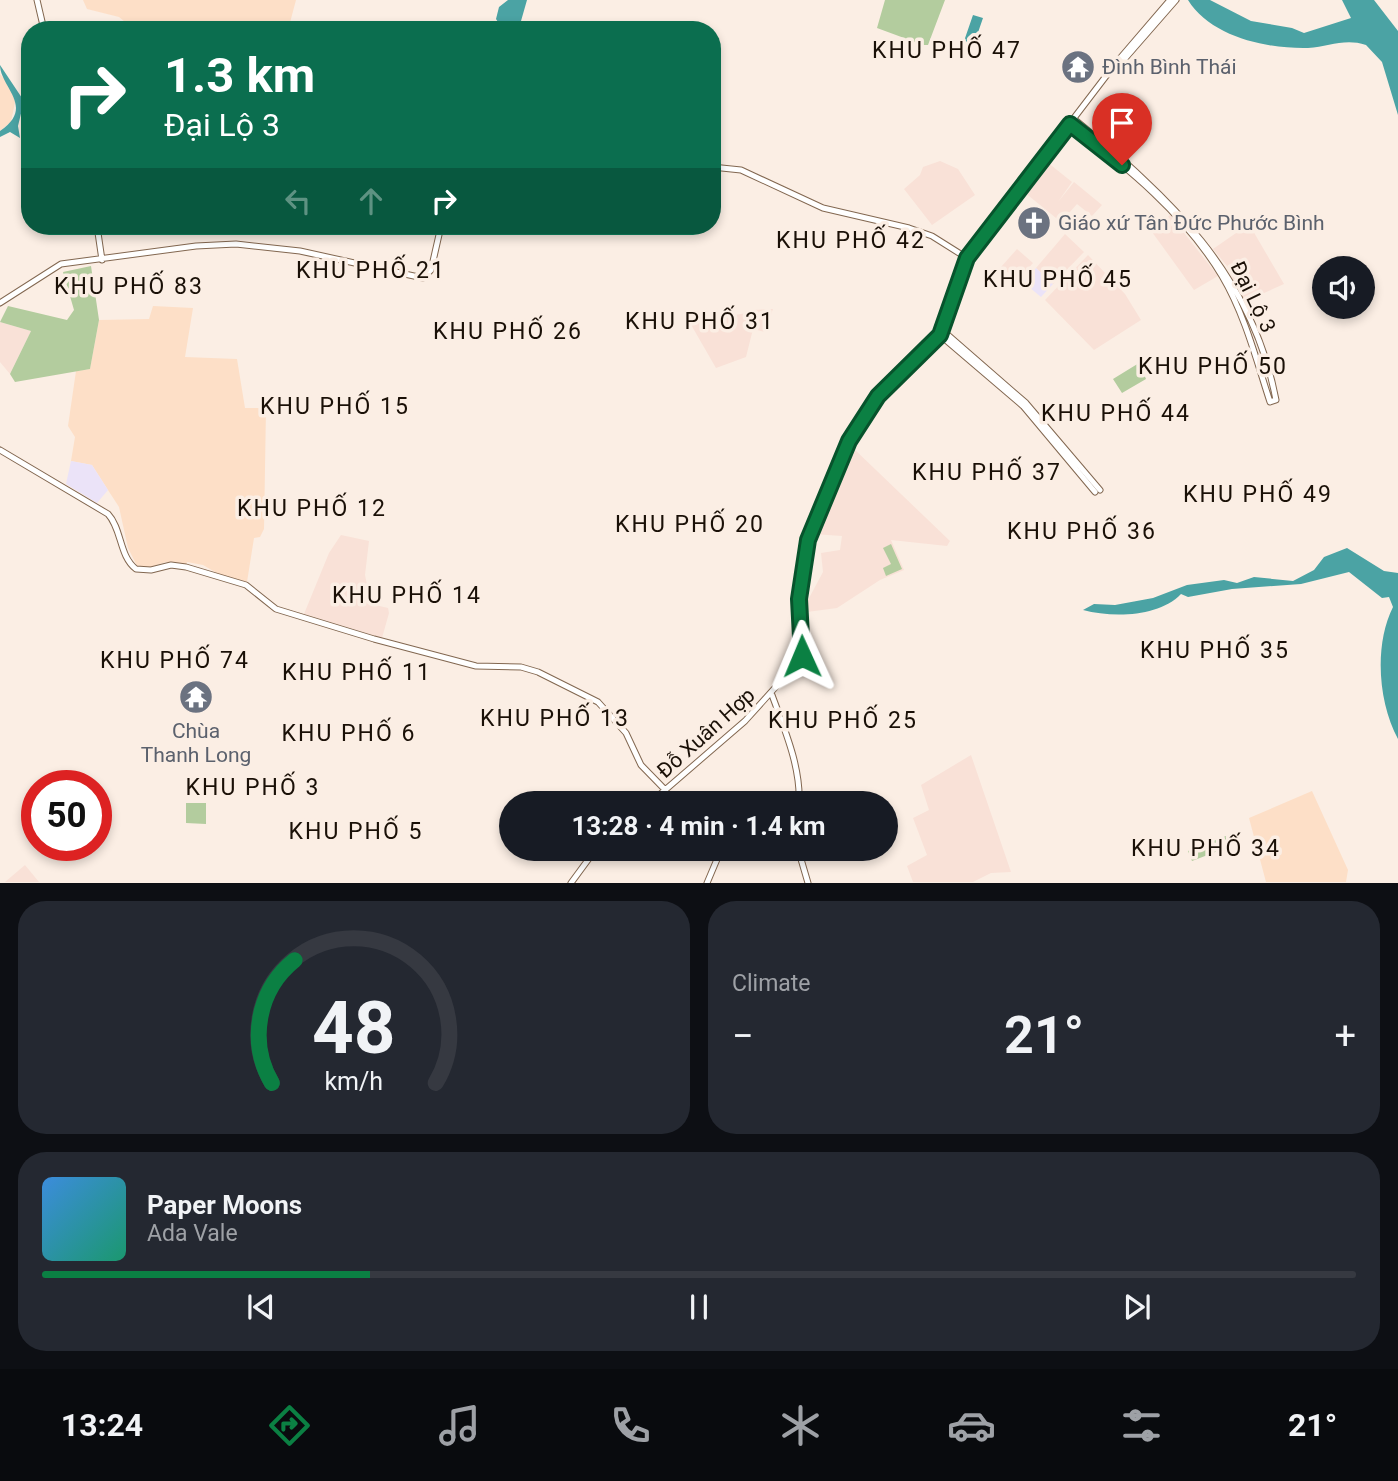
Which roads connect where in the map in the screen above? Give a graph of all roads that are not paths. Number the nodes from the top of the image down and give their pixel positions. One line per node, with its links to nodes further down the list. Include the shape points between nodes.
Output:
1 (37, 0): 4 (street)
2 (1170, 0): 5 (street)
3 (1176, 0): 5 (street)
4 (42, 21)
5 (1154, 22): 6 (street, Đỗ Xuân Hợp)
6 (1072, 121): 6 (street, Đại Lộ 3, via 1154,192 1205,251 1235,303 1270,401 1276,400 1241,301 1209,247 1154,186); 10 (street, Đỗ Xuân Hợp)
7 (721, 168): 10 (street, via 761,178 810,204 932,236)
8 (99, 235): 11 (street)
9 (439, 235): 11 (street, via 431,270 423,278 300,251 236,244)
10 (967, 258): 13 (street, Đỗ Xuân Hợp)
11 (103, 260): 12 (street, via 61,264)
12 (0, 303)
13 (941, 332): 15 (street, via 1026,403); 16 (street, Đỗ Xuân Hợp, via 878,397 830,480 811,527 800,574 802,656)
14 (0, 450): 17 (street, via 108,514 136,569 189,568 246,585 279,610 476,666 528,668 598,702 626,733 636,758)
15 (1098, 491)
16 (772, 695): 17 (street, Đỗ Xuân Hợp); 18 (street)
17 (665, 791)
18 (800, 791)
19 (587, 861): 22 (street)
20 (716, 861): 23 (street)
21 (802, 861): 24 (street)
22 (571, 883)
23 (708, 883)
24 (808, 883)

